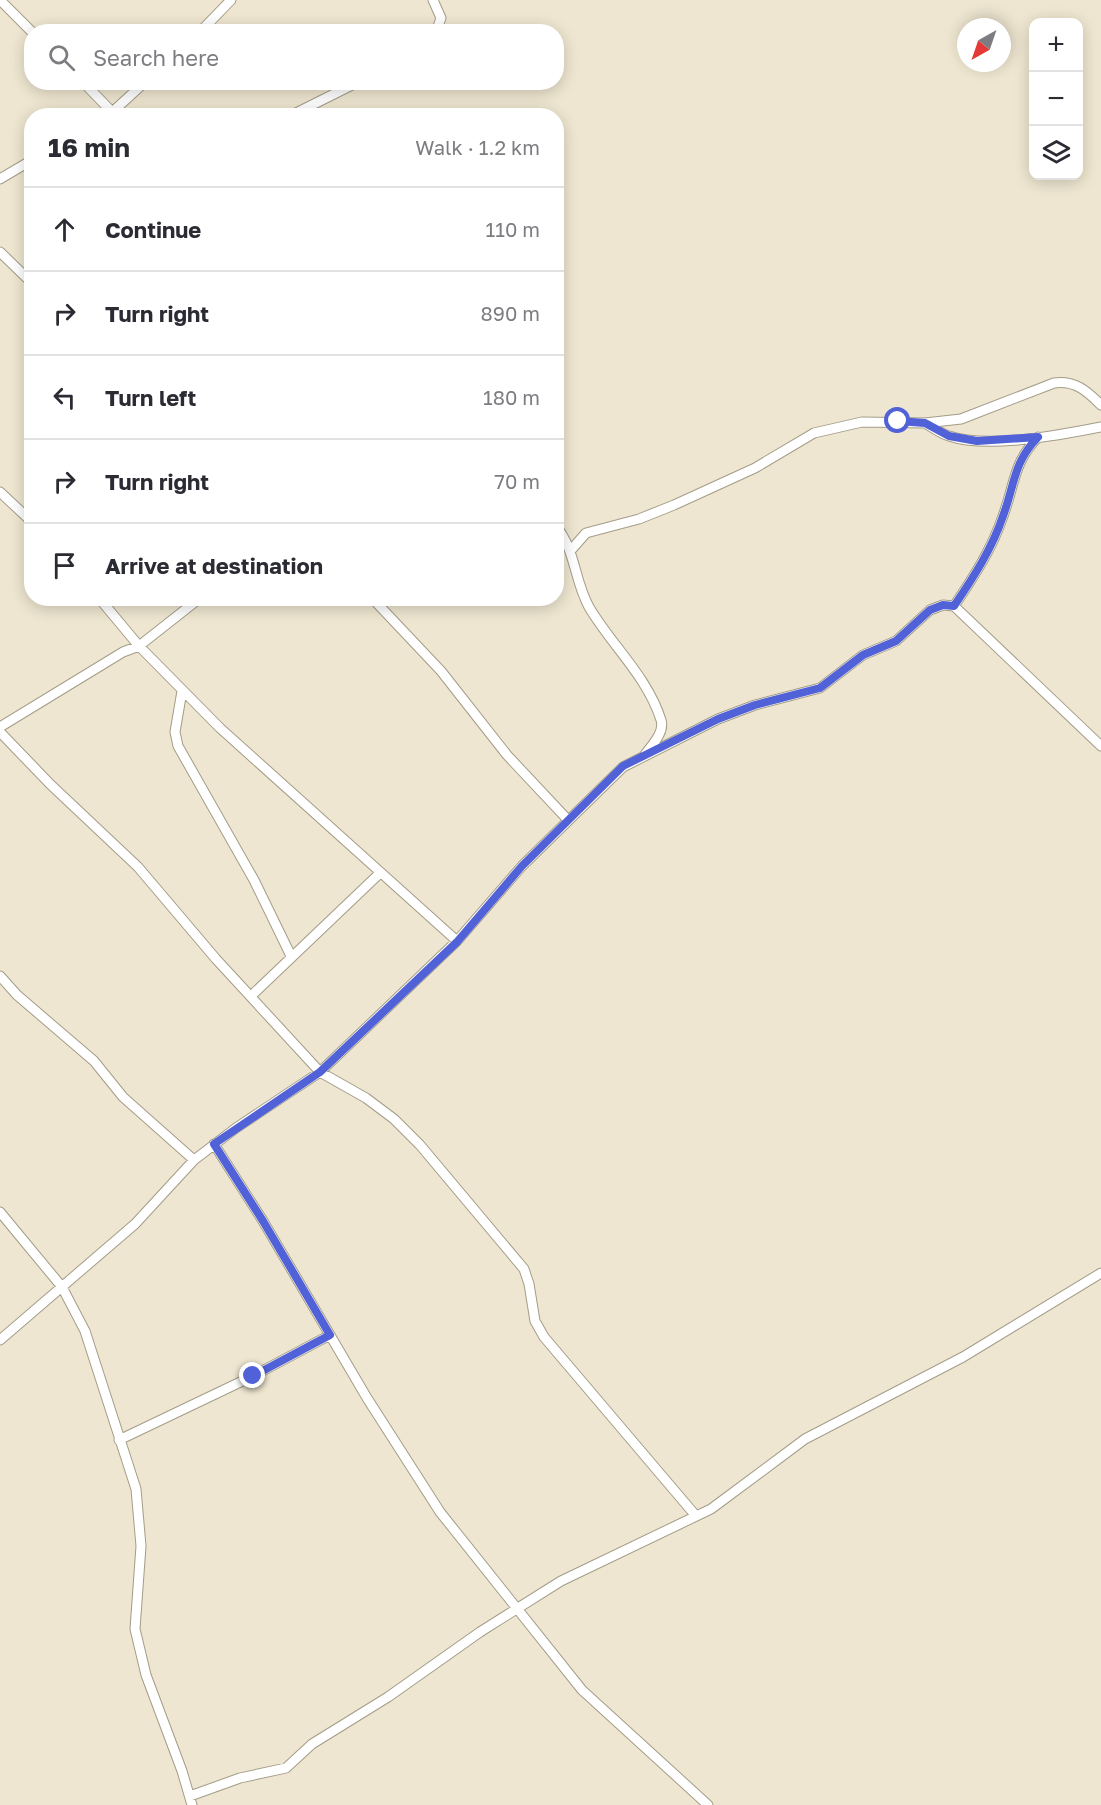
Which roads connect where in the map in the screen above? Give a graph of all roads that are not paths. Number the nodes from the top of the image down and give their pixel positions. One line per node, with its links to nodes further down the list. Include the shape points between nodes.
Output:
1 (0, 0): 4 (street)
2 (231, 0): 5 (street)
3 (433, 0): 6 (street, via 441,18)
4 (24, 24)
5 (208, 24)
6 (439, 24)
7 (90, 90): 10 (street)
8 (137, 90): 11 (street)
9 (342, 90): 12 (street)
10 (107, 108)
11 (120, 108)
12 (306, 108)
13 (24, 165): 14 (street)
14 (0, 179)
15 (0, 252): 16 (street)
16 (24, 275)
17 (1101, 405): 18 (street, via 1067,381 961,419)
18 (925, 423): 20 (street, via 949,436 977,441); 24 (street, via 862,422 814,433 755,468 674,505 586,533)
19 (1101, 427): 20 (street)
20 (1038, 437): 28 (street, via 1020,459 993,542)
21 (0, 492): 22 (street)
22 (24, 514)
23 (564, 539): 24 (street)
24 (571, 550): 33 (street, via 589,606 640,676 662,721 660,734)
25 (106, 606): 29 (street)
26 (190, 606): 29 (street)
27 (380, 606): 34 (street, via 441,671 507,755)
28 (954, 606): 32 (street); 33 (street, via 930,610 896,641 863,655 820,688 718,719)
29 (139, 646): 30 (street); 31 (street, via 123,652)
30 (182, 691): 35 (street); 37 (street, via 175,732 178,746 259,889)
31 (0, 729): 39 (street, via 50,784 138,867)
32 (1101, 746)
33 (644, 756): 34 (street, via 623,766)
34 (568, 820): 36 (street, via 480,912)
35 (379, 874): 36 (street); 37 (street)
36 (457, 942): 40 (street)
37 (291, 956): 39 (street)
38 (0, 975): 42 (street)
39 (251, 996): 40 (street)
40 (320, 1072): 41 (street); 49 (street, via 394,1119 476,1210 524,1269 535,1321 543,1337)
41 (214, 1144): 42 (street); 46 (street)
42 (194, 1160): 45 (street, via 135,1224)
43 (0, 1212): 45 (street)
44 (1101, 1273): 49 (street, via 963,1357 805,1439 722,1502)
45 (62, 1287): 47 (street); 48 (street, via 85,1331)
46 (330, 1335): 48 (street); 50 (street, via 425,1491)
47 (0, 1340)
48 (119, 1440): 51 (street, via 136,1488 141,1527 135,1629 146,1675)
49 (696, 1515): 50 (street, via 561,1581)
50 (517, 1609): 51 (street, via 388,1698 312,1744 286,1768 240,1778); 52 (street, via 582,1690)
51 (191, 1800)
52 (708, 1805)

